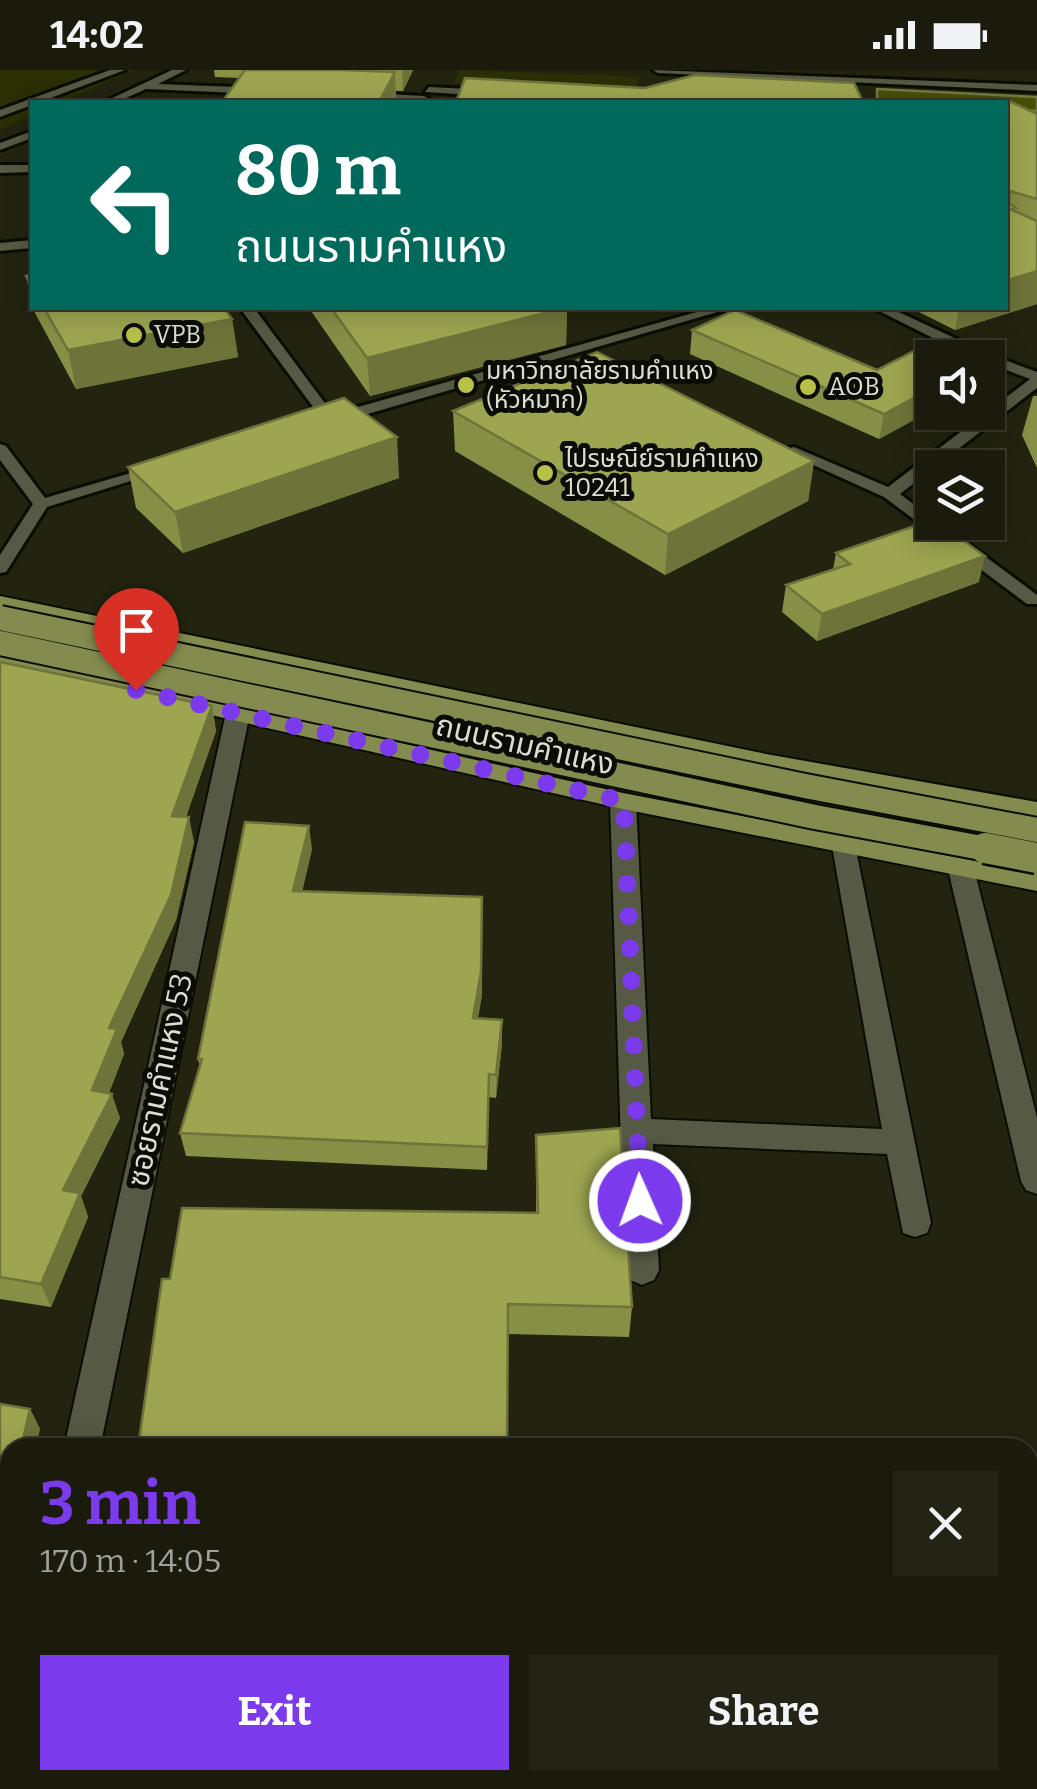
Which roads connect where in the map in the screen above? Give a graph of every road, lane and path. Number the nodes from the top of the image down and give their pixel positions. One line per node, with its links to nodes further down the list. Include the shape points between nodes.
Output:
1 (120, 70): 14 (lane)
2 (180, 70): 7 (lane)
3 (440, 70): 13 (lane)
4 (656, 70): 5 (lane); 6 (lane)
5 (858, 74): 8 (lane); 17 (lane)
6 (648, 85)
7 (150, 87): 9 (lane); 15 (lane)
8 (1037, 88)
9 (226, 89): 10 (lane); 16 (lane)
10 (277, 92)
11 (507, 94): 13 (lane)
12 (351, 96): 13 (lane)
13 (426, 97)
14 (38, 100)
15 (115, 100)
16 (218, 100)
17 (860, 100)
18 (30, 103): 19 (lane)
19 (0, 114)
20 (30, 135): 21 (lane)
21 (0, 147)
22 (0, 169): 23 (lane)
23 (30, 169)
24 (30, 244): 25 (lane)
25 (0, 247)
26 (248, 310): 34 (lane)
27 (716, 310): 30 (lane)
28 (884, 310): 29 (lane)
29 (948, 340)
30 (582, 344): 31 (lane); 34 (lane)
31 (604, 358)
32 (1005, 366): 33 (lane)
33 (1037, 379): 39 (lane)
34 (330, 420): 35 (lane)
35 (312, 426)
36 (780, 446): 39 (lane)
37 (0, 449): 40 (lane)
38 (167, 468): 40 (lane)
39 (890, 494): 42 (lane)
40 (41, 504): 41 (lane)
41 (0, 568)
42 (1032, 600)
43 (0, 603): 47 (main road, ถนนรามคำแหง)
44 (0, 618): 57 (main road, ถนนรามคำแหง, bridge)
45 (0, 643): 59 (main road, ถนนรามคำแหง, bridge, via 814,818)
46 (0, 660): 48 (main road, ถนนรามคำแหง)
47 (493, 704): 49 (main road, ถนนรามคำแหง); 51 (main road)
48 (238, 713): 51 (main road, ถนนรามคำแหง); 67 (street, ซอยรามคำแหง 53)
49 (582, 722): 50 (main road, ถนนรามคำแหง); 53 (main road)
50 (766, 762): 52 (main road, ถนนรามคำแหง); 56 (main road)
51 (465, 764): 53 (main road, ถนนรามคำแหง)
52 (876, 782): 55 (main road, ถนนรามคำแหง); 58 (main road)
53 (557, 785): 54 (main road, ถนนรามคำแหง)
54 (624, 801): 56 (main road, ถนนรามคำแหง); 62 (street)
55 (1037, 810)
56 (757, 828): 58 (main road, ถนนรามคำแหง)
57 (1037, 830)
58 (857, 848): 60 (main road, ถนนรามคำแหง); 63 (street)
59 (1037, 858)
60 (962, 869): 61 (main road, ถนนรามคำแหง); 64 (street)
61 (1037, 882)
62 (637, 1131): 63 (street); 66 (street)
63 (900, 1142): 65 (street)
64 (1037, 1181)
65 (915, 1224)
66 (642, 1270)
67 (84, 1438)

